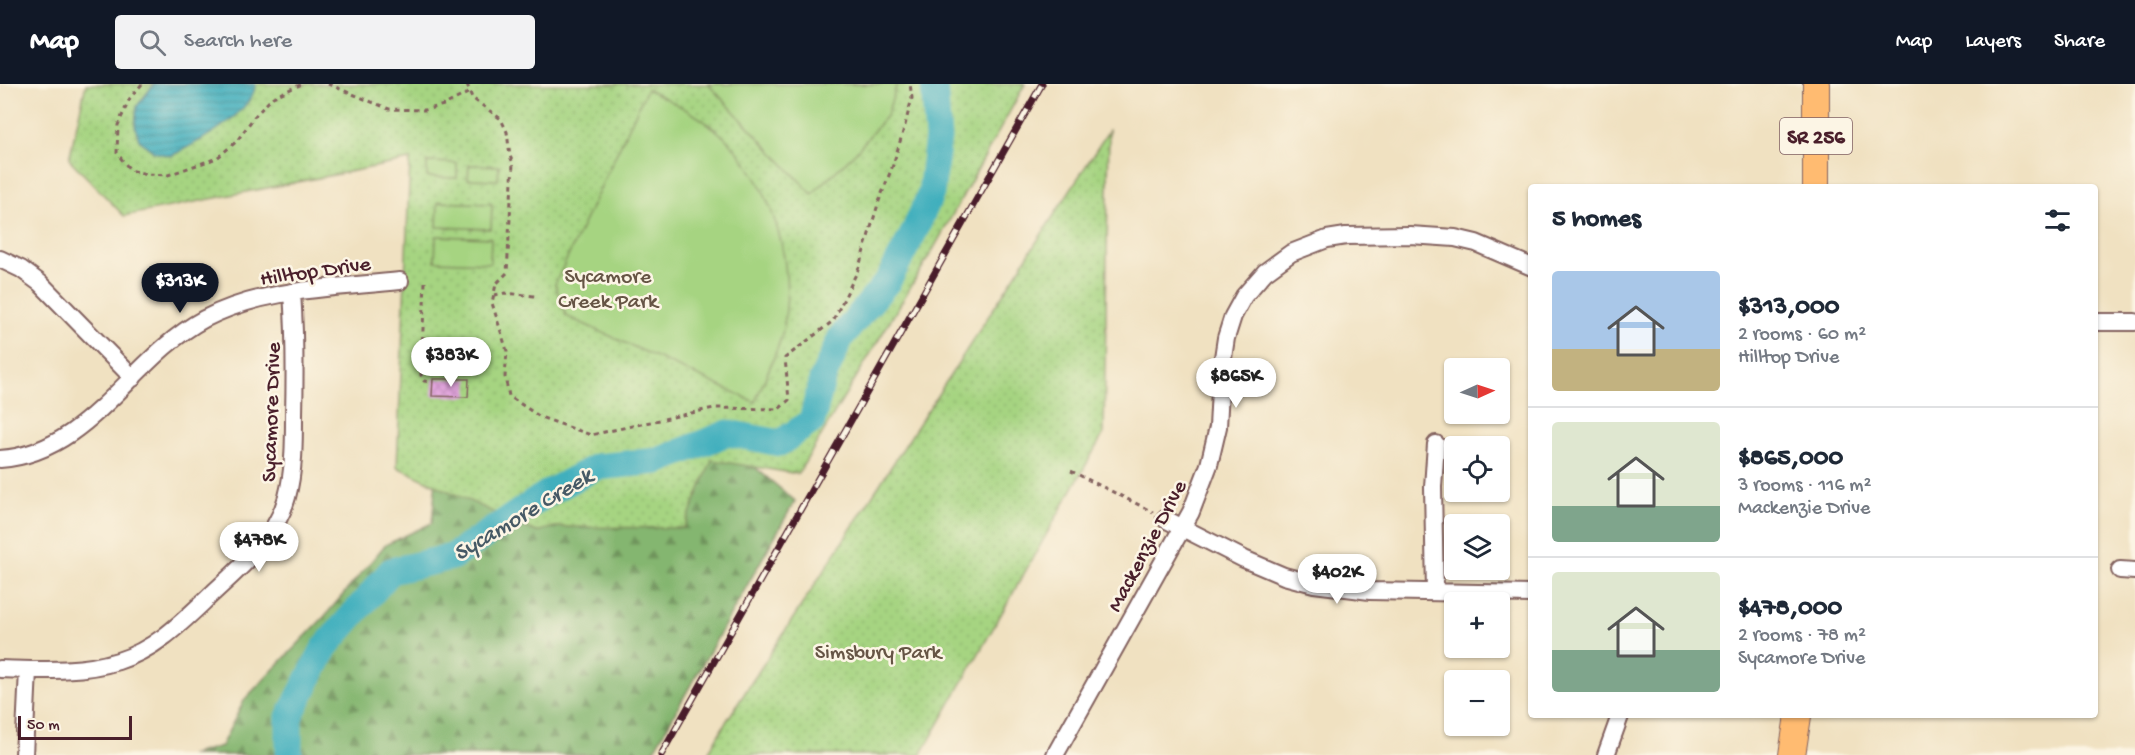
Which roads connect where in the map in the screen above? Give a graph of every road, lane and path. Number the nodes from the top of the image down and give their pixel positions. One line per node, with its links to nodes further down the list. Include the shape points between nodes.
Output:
1 (142, 84): 2 (path, via 130,98 118,125 117,153 130,170 168,175 217,158 237,141 273,97)
2 (302, 84)
3 (328, 84): 7 (path, via 389,109 425,110)
4 (467, 84): 7 (path)
5 (910, 84): 14 (path, via 912,98 905,125 858,270 833,321 785,358 789,400 779,409 714,408 591,435 540,417 508,396 507,351 492,303)
6 (1816, 84): 8 (main road, SR 256)
7 (470, 92): 14 (path, via 472,98 501,119 513,163 507,273 496,284)
8 (1816, 184)
9 (0, 259): 18 (street, via 40,283)
10 (1528, 265): 24 (street, Mackenzie Drive, via 1476,243 1410,235 1327,239 1274,264 1244,296 1233,316 1225,349 1218,427 1200,492)
11 (400, 281): 13 (street, Hilltop Drive)
12 (425, 282): 19 (path, via 421,375 424,381)
13 (292, 292): 18 (street, Hilltop Drive, via 244,302 202,320); 28 (street, Sycamore Drive, via 295,359 291,474 288,496 268,536 172,632 153,645 118,662 90,668)
14 (494, 295): 15 (path)
15 (535, 296)
16 (2098, 322): 17 (street)
17 (2135, 322)
18 (133, 378): 21 (street, Hilltop Drive, via 87,420 50,446)
19 (433, 382)
20 (1436, 444): 25 (street)
21 (0, 459)
22 (1071, 471): 23 (path)
23 (1166, 519): 24 (street)
24 (1183, 528): 25 (street, via 1244,559 1314,584); 32 (street, Mackenzie Drive)
25 (1435, 592): 26 (street)
26 (1528, 594)
27 (0, 669): 28 (street, Sycamore Drive)
28 (28, 670): 31 (street)
29 (1619, 718): 33 (street)
30 (1798, 718): 34 (main road)
31 (24, 755)
32 (1055, 755)
33 (1606, 755)
34 (1792, 755)

